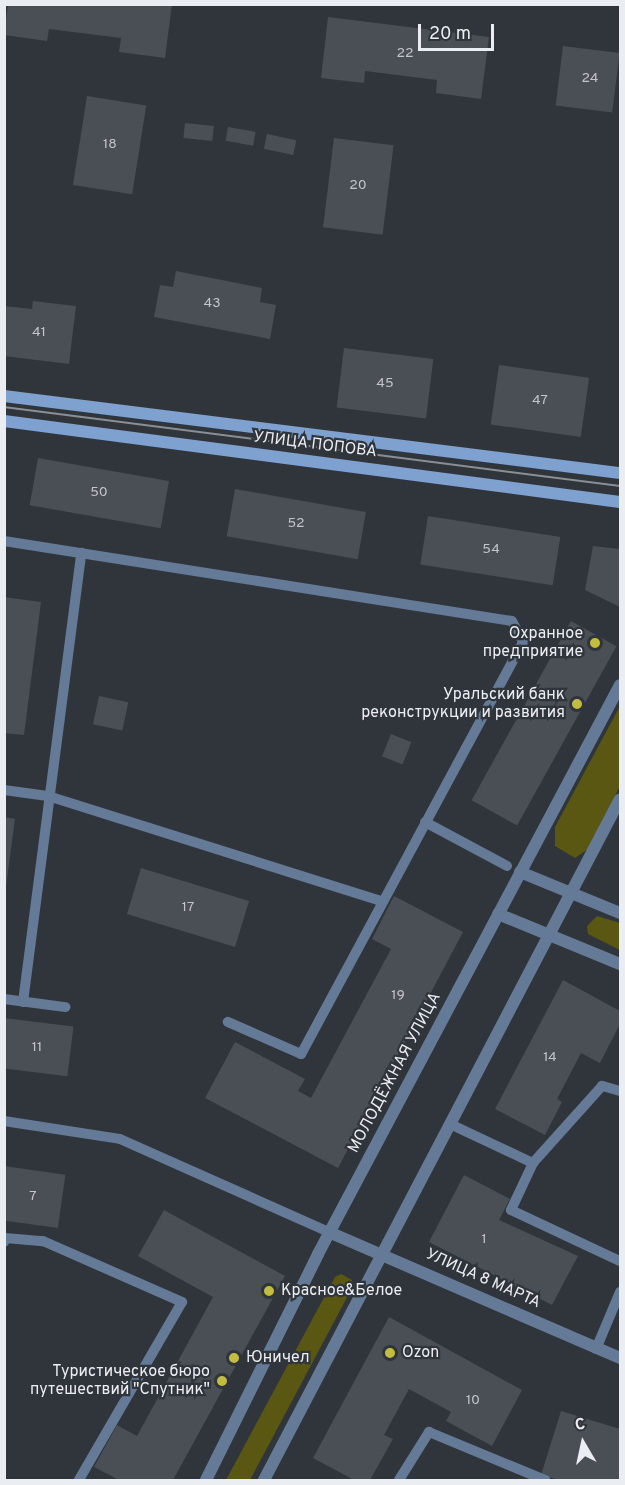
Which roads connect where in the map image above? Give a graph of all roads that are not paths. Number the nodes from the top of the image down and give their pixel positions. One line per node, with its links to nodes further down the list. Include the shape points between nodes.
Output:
1 (4, 396): 3 (street, УЛИЦА ПОПОВА)
2 (4, 421): 4 (street, УЛИЦА ПОПОВА)
3 (621, 473)
4 (621, 502)
5 (4, 541): 6 (lane)
6 (81, 553): 9 (lane); 11 (lane, via 512,621 523,642)
7 (621, 685): 13 (street, МОЛОДЁЖНАЯ УЛИЦА)
8 (4, 790): 9 (lane)
9 (48, 795): 15 (lane); 21 (lane)
10 (621, 799): 14 (street)
11 (425, 822): 12 (lane); 15 (lane)
12 (507, 866)
13 (520, 872): 14 (street); 17 (street, МОЛОДЁЖНАЯ УЛИЦА)
14 (570, 895): 16 (street); 18 (street)
15 (382, 901): 23 (lane, via 301,1054)
16 (621, 913)
17 (498, 914): 18 (street); 28 (street, МОЛОДЁЖНАЯ УЛИЦА)
18 (550, 934): 19 (street); 26 (street)
19 (621, 964)
20 (4, 999): 21 (lane)
21 (22, 1002): 22 (lane)
22 (65, 1007)
23 (228, 1022)
24 (621, 1090): 27 (lane, via 602,1086)
25 (4, 1121): 28 (lane, via 120,1139)
26 (450, 1124): 27 (lane); 30 (street)
27 (533, 1163): 31 (lane, via 512,1209)
28 (331, 1233): 30 (street, УЛИЦА 8 МАРТА); 36 (street, МОЛОДЁЖНАЯ УЛИЦА)
29 (4, 1242): 35 (lane, via 5,1238 43,1241 182,1302)
30 (382, 1251): 33 (street, УЛИЦА 8 МАРТА); 37 (street)
31 (621, 1261)
32 (621, 1292): 33 (lane)
33 (597, 1349): 34 (street, УЛИЦА 8 МАРТА)
34 (621, 1358)
35 (79, 1480)
36 (206, 1480)
37 (264, 1480)
38 (399, 1480): 39 (lane, via 429,1431)
39 (545, 1480)

